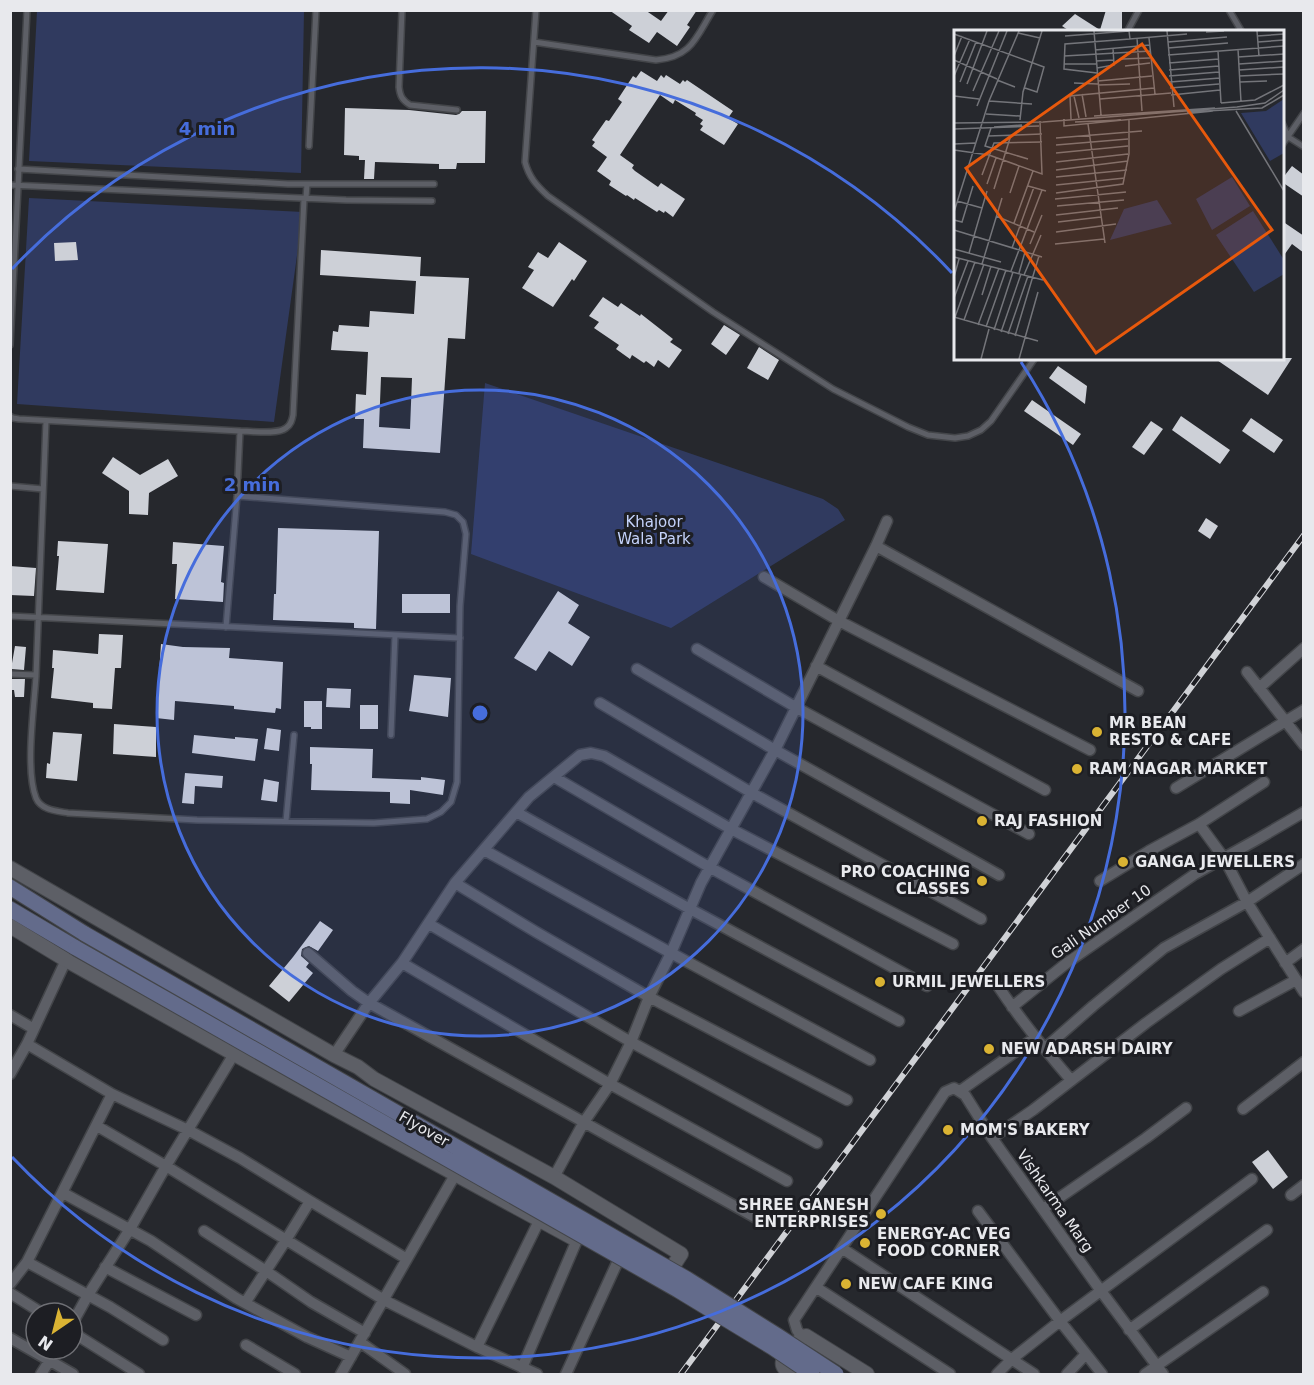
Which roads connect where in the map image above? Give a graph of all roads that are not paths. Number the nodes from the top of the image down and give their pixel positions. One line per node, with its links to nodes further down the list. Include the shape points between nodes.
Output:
1 (27, 10): 16 (lane)
2 (316, 10): 14 (lane)
3 (402, 10): 11 (lane, via 400,95 410,105)
4 (536, 10): 10 (lane)
5 (713, 10): 10 (lane, via 692,45 669,59)
6 (1139, 10): 8 (lane)
7 (1229, 10): 9 (lane)
8 (1128, 30)
9 (1241, 30)
10 (534, 42): 25 (lane, via 525,162 534,183 713,312 833,389 908,427 928,435 955,438 981,430 991,421)
11 (457, 110)
12 (1304, 113): 13 (lane)
13 (1285, 135): 15 (lane)
14 (309, 146)
15 (1304, 147)
16 (18, 170): 17 (lane); 20 (lane)
17 (307, 184): 18 (lane); 21 (lane)
18 (434, 184)
19 (10, 185): 20 (lane)
20 (18, 185): 21 (lane); 23 (lane)
21 (306, 198): 22 (lane); 28 (lane, via 292,421 278,432)
22 (432, 201)
23 (11, 333): 24 (lane)
24 (10, 345)
25 (1034, 360)
26 (10, 416): 27 (lane)
27 (46, 421): 28 (lane); 30 (lane)
28 (240, 431): 31 (lane)
29 (10, 486): 30 (lane)
30 (43, 489): 36 (lane)
31 (237, 496): 38 (lane); 40 (lane, via 456,515 466,534)
32 (887, 521): 33 (street)
33 (876, 546): 37 (street); 49 (street)
34 (764, 577): 37 (street)
35 (10, 616): 36 (lane)
36 (38, 618): 38 (lane); 47 (lane)
37 (839, 621): 43 (street); 58 (street)
38 (226, 627): 39 (lane)
39 (395, 635): 40 (lane); 55 (lane)
40 (460, 638): 66 (lane, via 457,782 451,802 427,819)
41 (1304, 648): 48 (street)
42 (697, 649): 51 (street)
43 (816, 666): 51 (street); 62 (street)
44 (638, 669): 57 (street)
45 (1247, 672): 48 (street)
46 (10, 674): 47 (lane)
47 (36, 675): 66 (lane, via 33,788 38,802 49,810)
48 (1259, 688): 53 (street)
49 (1138, 691)
50 (600, 703): 63 (street)
51 (797, 708): 57 (street); 69 (street)
52 (1304, 710): 53 (street)
53 (1286, 722): 56 (street); 61 (street)
54 (294, 735): 66 (lane)
55 (391, 735)
56 (1304, 745)
57 (775, 750): 63 (street); 75 (street)
58 (1090, 750)
59 (554, 777): 64 (street); 68 (street, via 580,755 604,756); 73 (street)
60 (1264, 782): 67 (street)
61 (1176, 788)
62 (1045, 790)
63 (752, 793): 68 (street); 82 (street)
64 (516, 812): 70 (street); 81 (street)
65 (1304, 812): 71 (street, Gali Number 10)
66 (286, 822)
67 (1199, 824): 71 (street); 76 (street)
68 (731, 829): 73 (street); 86 (street)
69 (1029, 834)
70 (484, 850): 77 (street); 89 (street)
71 (1224, 858): 79 (street); 99 (street, Gali Number 10, via 1068,962)
72 (1304, 864): 79 (street)
73 (709, 867): 81 (street); 94 (street)
74 (10, 868): 109 (street)
75 (999, 875)
76 (1100, 881)
77 (455, 883): 83 (street); 97 (street)
78 (10, 887): 190 (main road, Flyover, bridge, via 85,934 687,1279)
79 (1247, 902): 85 (street); 107 (street, via 1164,948)
80 (10, 909): 189 (main road, Flyover, bridge, via 678,1290)
81 (690, 909): 89 (street); 102 (street)
82 (981, 919)
83 (429, 924): 91 (street); 105 (street)
84 (10, 926): 90 (street)
85 (1270, 938): 92 (street); 115 (street, via 1221,969)
86 (953, 944)
87 (1304, 949): 92 (street)
88 (308, 953): 98 (street)
89 (671, 953): 97 (street); 110 (street)
90 (66, 960): 103 (street); 108 (street)
91 (402, 963): 98 (street); 116 (street)
92 (1286, 963): 93 (street)
93 (1296, 980): 96 (street); 100 (street)
94 (927, 986)
95 (998, 986): 99 (street)
96 (1304, 992)
97 (649, 997): 105 (street); 119 (street)
98 (369, 1003): 109 (street); 124 (street)
99 (1012, 1007): 104 (street)
100 (1239, 1011)
101 (10, 1015): 103 (street)
102 (899, 1022)
103 (34, 1029): 106 (street)
104 (1036, 1037): 107 (street); 117 (street)
105 (631, 1042): 116 (street); 128 (street)
106 (27, 1044): 113 (street); 118 (street)
107 (1044, 1048): 115 (street)
108 (234, 1054): 121 (street); 126 (street)
109 (334, 1055): 112 (street)
110 (870, 1060)
111 (1304, 1062): 122 (street)
112 (358, 1067): 114 (street); 121 (street)
113 (12, 1068)
114 (374, 1079): 123 (street, via 376,1094 386,1103 607,1235 380,1116); 131 (street)
115 (1071, 1080): 127 (street)
116 (610, 1084): 124 (street); 133 (street)
117 (960, 1091): 127 (street, Vishkarma Marg); 147 (street, via 954,1088 945,1092)
118 (112, 1094): 125 (street); 126 (street)
119 (847, 1100)
120 (1186, 1108): 138 (street)
121 (334, 1109): 123 (street)
122 (1243, 1109)
123 (350, 1118): 130 (street)
124 (584, 1122): 131 (street); 140 (street)
125 (97, 1126): 129 (street); 135 (street)
126 (188, 1130): 129 (street); 137 (street)
127 (992, 1138): 138 (street, Vishkarma Marg)
128 (817, 1143)
129 (166, 1166): 142 (street); 145 (street)
130 (455, 1175): 141 (street); 148 (street)
131 (554, 1177): 150 (street, via 681,1254 660,1287)
132 (1252, 1179): 155 (street)
133 (787, 1181)
134 (1304, 1185): 136 (street)
135 (63, 1193): 142 (street); 149 (street)
136 (1291, 1195)
137 (310, 1201): 145 (street); 148 (street)
138 (1043, 1209): 155 (street, Vishkarma Marg)
139 (978, 1211): 164 (street)
140 (760, 1220)
141 (539, 1221): 146 (street); 173 (street)
142 (130, 1229): 151 (street); 162 (street)
143 (1267, 1230): 165 (street)
144 (204, 1231): 152 (street)
145 (286, 1240): 152 (street); 159 (street)
146 (577, 1240): 150 (street); 178 (street)
147 (843, 1249): 154 (street); 176 (street)
148 (407, 1259): 159 (street)
149 (27, 1262): 153 (street); 158 (street)
150 (617, 1263): 187 (street)
151 (105, 1267): 158 (street); 163 (street)
152 (266, 1271): 162 (street); 168 (street)
153 (10, 1284)
154 (816, 1288): 166 (street, via 794,1320); 192 (street)
155 (1101, 1291): 164 (street); 165 (street, Vishkarma Marg)
156 (1263, 1292): 179 (street)
157 (10, 1293): 160 (street)
158 (88, 1295): 161 (street); 170 (street)
159 (384, 1300): 168 (street); 173 (street)
160 (24, 1302)
161 (84, 1302)
162 (245, 1303): 175 (street)
163 (196, 1315)
164 (1060, 1321): 174 (street); 176 (street)
165 (1129, 1330): 179 (street, Vishkarma Marg)
166 (802, 1337): 188 (street, via 782,1364); 191 (street)
167 (10, 1338): 172 (street)
168 (362, 1338): 175 (street); 185 (street)
169 (84, 1340): 182 (street)
170 (163, 1340)
171 (246, 1345): 183 (street)
172 (24, 1346)
173 (477, 1347): 178 (street)
174 (1086, 1354): 195 (street); 196 (street)
175 (351, 1357): 184 (street)
176 (1012, 1359): 193 (street); 194 (street)
177 (50, 1361): 180 (street); 181 (street)
178 (522, 1368): 186 (street)
179 (1159, 1370): 197 (street)
180 (41, 1374)
181 (73, 1374)
182 (139, 1374)
183 (295, 1374)
184 (341, 1374)
185 (405, 1374)
186 (537, 1374)
187 (566, 1374)
188 (793, 1374)
189 (812, 1374)
190 (836, 1374)
191 (867, 1374)
192 (950, 1374)
193 (997, 1374)
194 (1034, 1374)
195 (1067, 1374)
196 (1102, 1374)
197 (1145, 1374)

